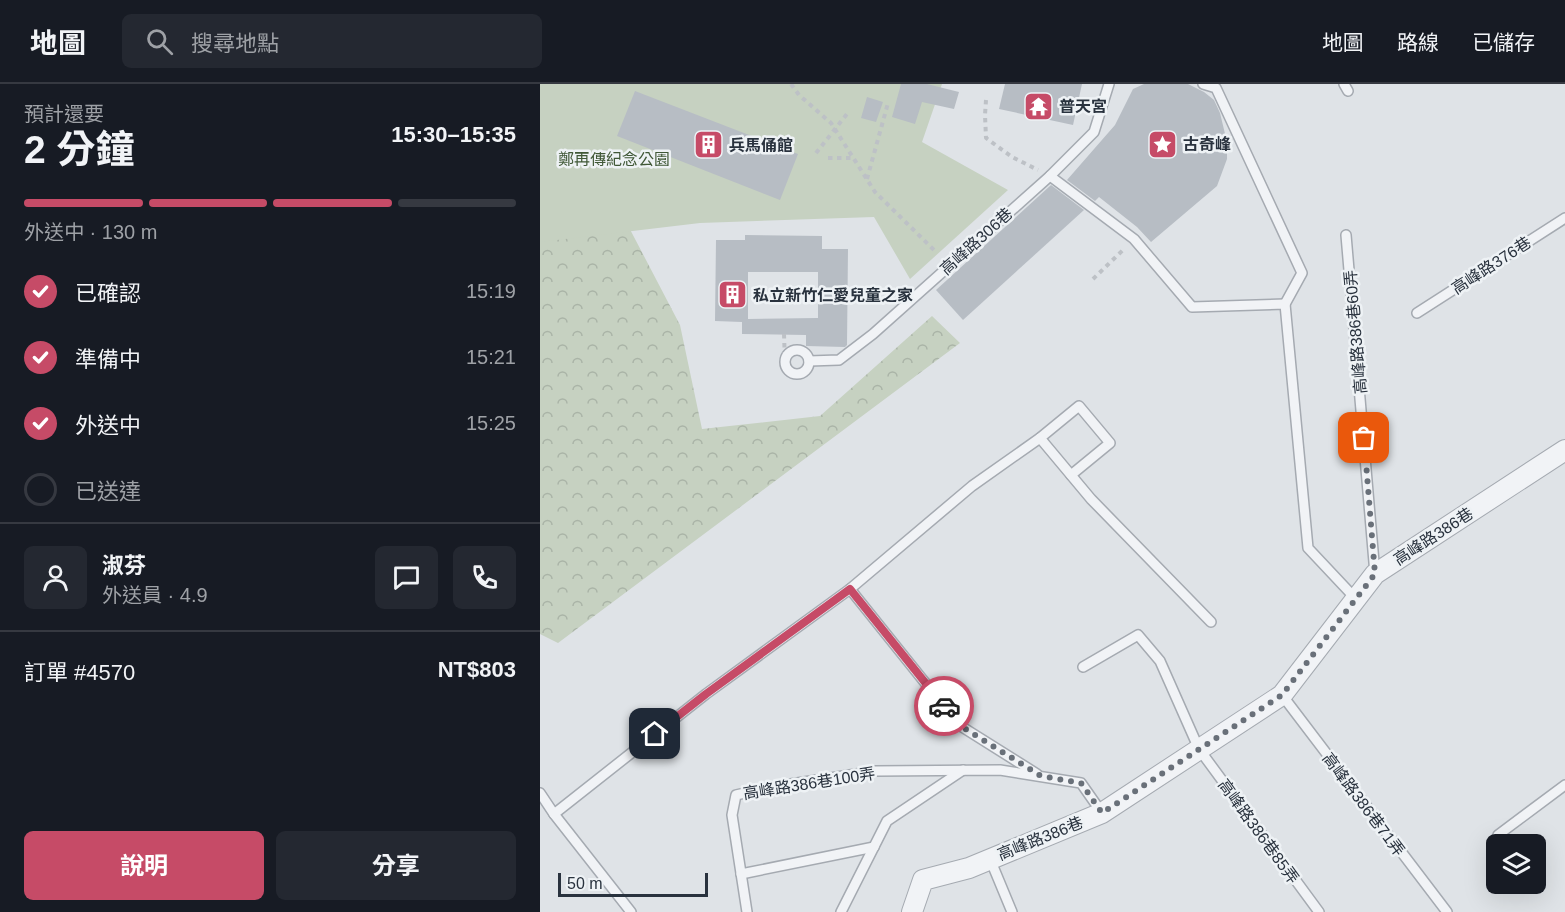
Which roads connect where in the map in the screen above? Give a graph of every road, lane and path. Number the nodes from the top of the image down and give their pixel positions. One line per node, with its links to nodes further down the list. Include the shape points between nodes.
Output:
1 (791, 84): 7 (path)
2 (1109, 84): 11 (lane, 高峰路306巷, via 1094,132)
3 (1203, 84): 18 (lane, via 1216,88 1302,273)
4 (986, 100): 11 (path, via 987,138 1012,157)
5 (888, 103): 12 (path)
6 (847, 114): 7 (path)
7 (835, 129): 8 (path); 10 (path)
8 (816, 153)
9 (828, 158): 10 (path)
10 (854, 158): 12 (path)
11 (1050, 176): 15 (lane); 21 (lane, 高峰路306巷, via 873,334 839,360)
12 (867, 179): 16 (path, via 875,192)
13 (1565, 218): 19 (lane, 高峰路376巷)
14 (1346, 235): 26 (lane, 高峰路386巷60弄)
15 (1134, 239): 17 (path); 18 (lane, via 1192,307)
16 (934, 250)
17 (1093, 279)
18 (1285, 304): 28 (lane, via 1308,548)
19 (1417, 313)
20 (784, 334): 22 (path)
21 (809, 361): 22 (lane, via 804,372 796,374); 22 (lane, via 803,351 796,350 789,353)
22 (786, 363)
23 (1040, 438): 25 (lane); 25 (lane, via 1079,406 1110,443); 27 (lane, via 972,486)
24 (1565, 450): 26 (street, 高峰路386巷)
25 (1071, 475): 29 (lane)
26 (1375, 574): 28 (street, 高峰路386巷)
27 (850, 589): 34 (lane, 高峰路386巷100弄, via 959,725); 38 (lane, via 706,694)
28 (1356, 598): 31 (street, 高峰路386巷)
29 (1211, 622)
30 (1083, 667): 32 (lane, 高峰路386巷85弄, via 1138,635 1160,661)
31 (1282, 695): 32 (street, 高峰路386巷); 49 (lane, 高峰路386巷71弄)
32 (1199, 749): 37 (street, 高峰路386巷); 48 (lane, 高峰路386巷85弄)
33 (963, 770): 34 (lane, 高峰路386巷100弄); 40 (lane, via 887,821); 42 (lane, 高峰路386巷100弄, via 876,771 736,795 732,815)
34 (1041, 776): 37 (lane, 高峰路386巷100弄, via 1081,783)
35 (1565, 785): 39 (lane)
36 (540, 793): 38 (lane)
37 (1102, 813): 41 (street, 高峰路386巷)
38 (554, 814): 43 (lane)
39 (1499, 834)
40 (874, 847): 42 (lane); 45 (lane)
41 (990, 859): 46 (street, 高峰路386巷, via 923,880); 47 (lane)
42 (741, 874): 44 (lane, 高峰路386巷100弄)
43 (631, 912)
44 (747, 912)
45 (841, 912)
46 (912, 912)
47 (1012, 912)
48 (1319, 912)
49 (1447, 912)

